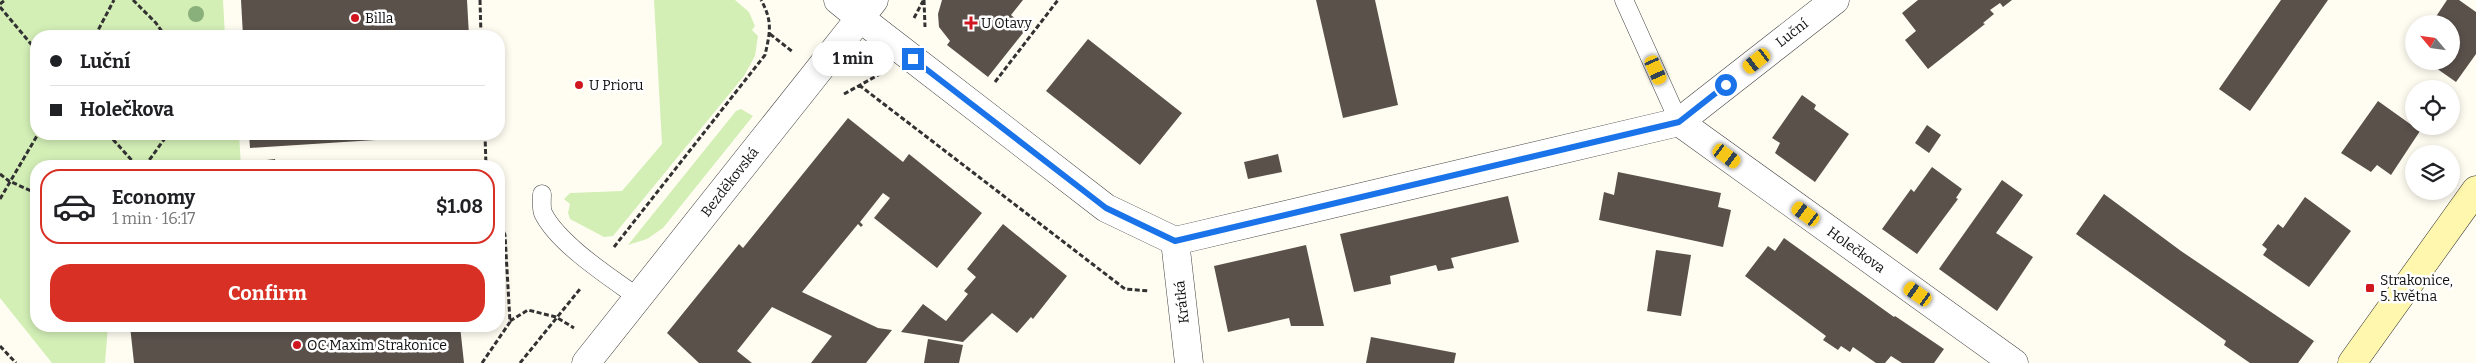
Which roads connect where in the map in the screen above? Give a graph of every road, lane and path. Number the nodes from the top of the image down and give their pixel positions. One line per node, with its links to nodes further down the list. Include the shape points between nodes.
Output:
1 (5, 0): 11 (path)
2 (114, 0): 14 (path)
3 (133, 0): 15 (path)
4 (480, 0): 16 (path)
5 (761, 0): 36 (path, via 769,14 770,34 765,56)
6 (838, 0): 12 (street)
7 (924, 0): 13 (path)
8 (1058, 0): 19 (path)
9 (1624, 0): 20 (lane)
10 (1835, 0): 20 (street, Luční)
11 (0, 5): 17 (path)
12 (867, 9): 35 (street, via 1106,208); 38 (street, Bezděkovská)
13 (925, 29)
14 (98, 30)
15 (161, 30)
16 (481, 30)
17 (30, 42)
18 (859, 85): 37 (path, via 1125,290)
19 (991, 86)
20 (1679, 122): 35 (street); 50 (street, Holečkova)
21 (34, 140): 29 (path)
22 (113, 140): 25 (path)
23 (164, 140): 26 (path)
24 (485, 140): 27 (path)
25 (132, 160)
26 (149, 160)
27 (486, 160)
28 (0, 174): 29 (path)
29 (9, 180): 30 (path); 33 (path)
30 (30, 190)
31 (2476, 190): 51 (main road)
32 (542, 194): 36 (lane, via 542,212 552,226)
33 (0, 199)
34 (505, 235): 40 (path)
35 (1175, 241): 37 (street, Krátká)
36 (598, 268): 38 (lane); 39 (path)
37 (1181, 289): 49 (street, Krátká)
38 (639, 298): 43 (street, Bezděkovská)
39 (556, 317): 40 (path, via 528,310); 43 (path, via 573,328); 47 (path)
40 (510, 322): 41 (path)
41 (505, 329)
42 (503, 332): 46 (path)
43 (607, 337): 48 (street, Bezděkovská)
44 (0, 346): 45 (path)
45 (16, 363)
46 (482, 363)
47 (520, 363)
48 (586, 363)
49 (1188, 363)
50 (2014, 363)
51 (2352, 363)

